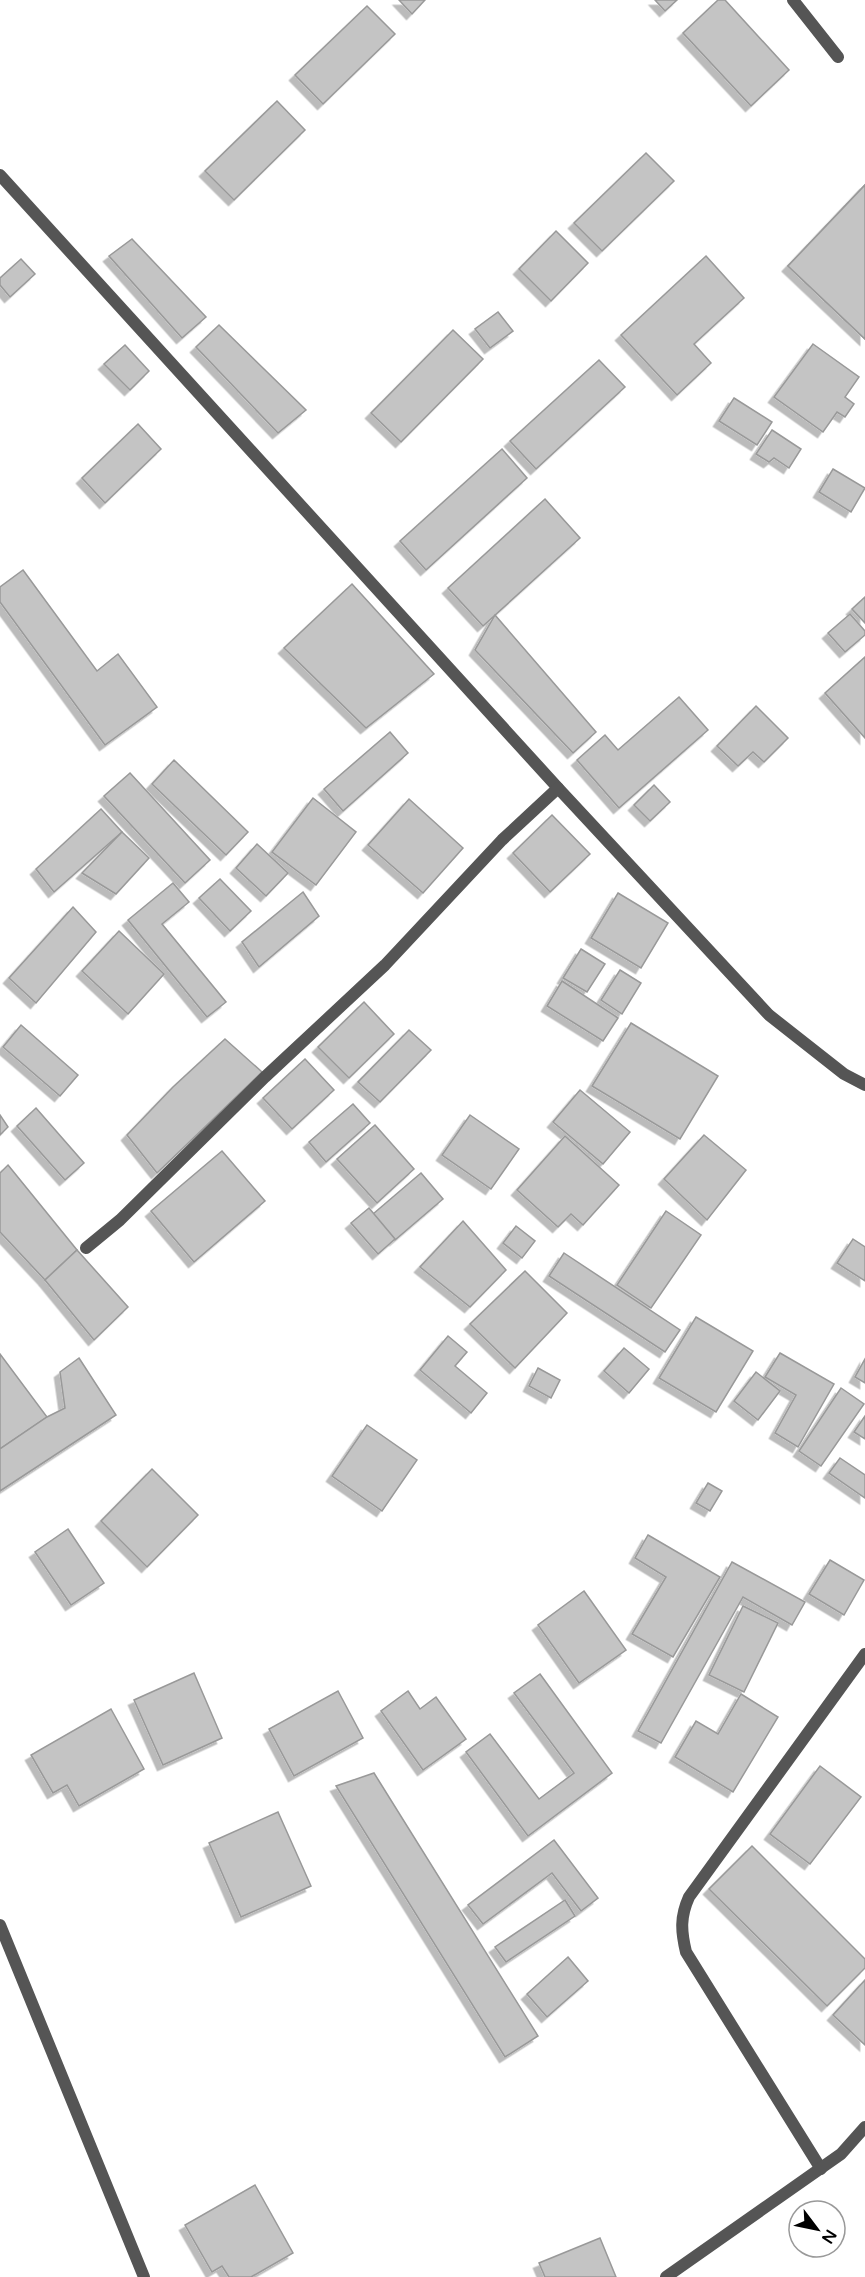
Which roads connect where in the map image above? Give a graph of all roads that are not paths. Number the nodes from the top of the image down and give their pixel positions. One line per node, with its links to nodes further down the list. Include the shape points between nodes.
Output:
1 (793, 0): 2 (street)
2 (838, 57)
3 (0, 175): 4 (street)
4 (558, 788): 5 (street, via 769,1015 844,1074); 6 (street, via 502,840 385,965 120,1220)
5 (865, 1085)
6 (86, 1248)
7 (865, 1654): 10 (street, via 696,1887 680,1923 686,1952)
8 (0, 1925): 11 (street)
9 (865, 2127): 10 (street, via 842,2154)
10 (821, 2169): 12 (street)
11 (144, 2277)
12 (666, 2277)

